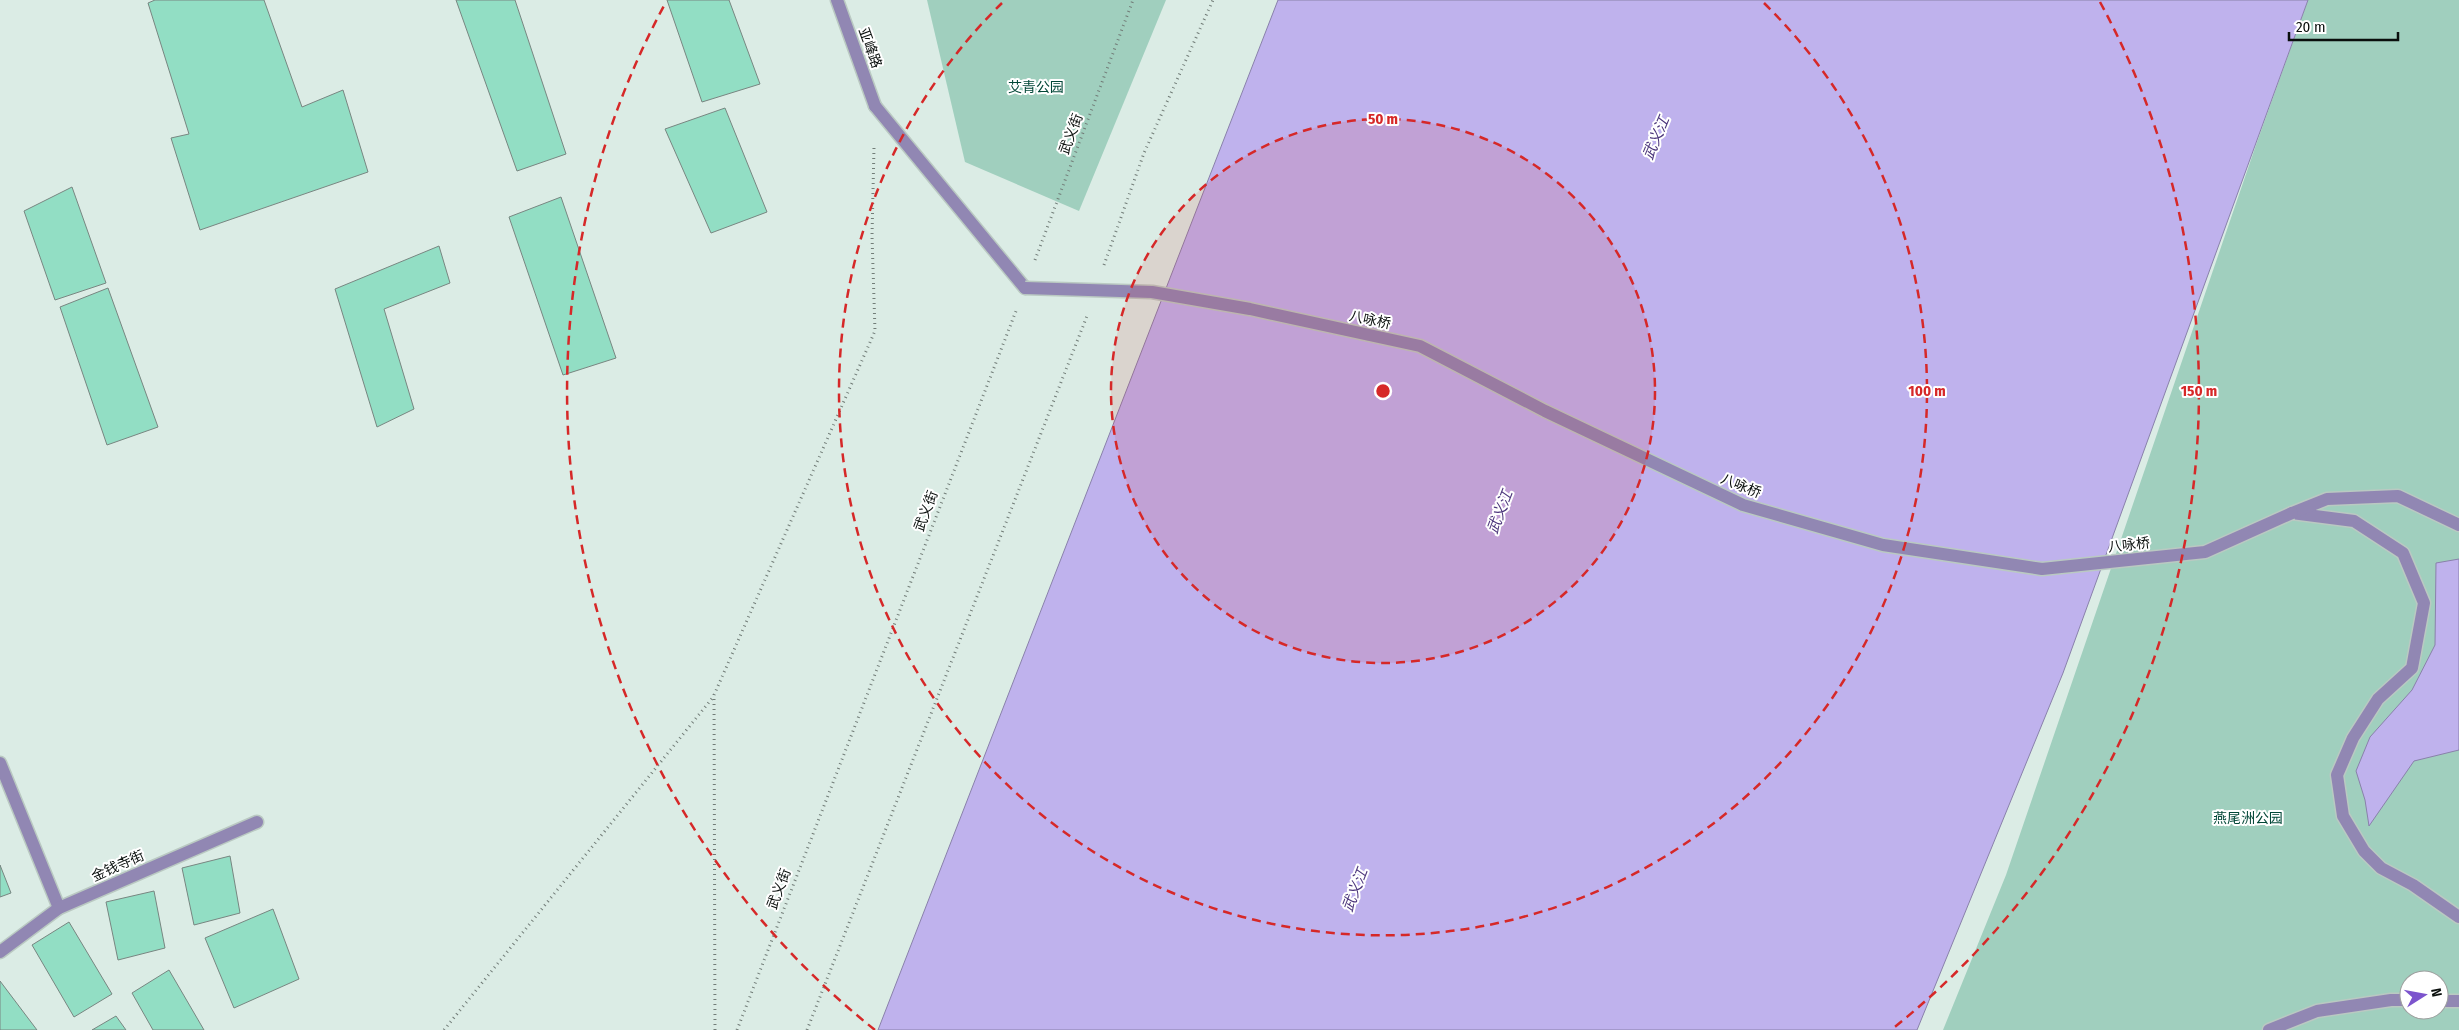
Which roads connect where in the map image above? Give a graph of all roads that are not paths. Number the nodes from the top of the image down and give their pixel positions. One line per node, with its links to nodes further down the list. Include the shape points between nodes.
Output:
1 (837, 0): 2 (street, 亚峰路, via 875,106)
2 (1025, 288): 3 (street, 八咏桥, bridge, via 1152,292 1250,309 1420,346 1545,411 1743,505 1883,545 2042,569 2205,552)
3 (2292, 513): 4 (street, 八咏桥, via 2327,499 2398,496); 8 (street, via 2354,522 2403,554 2424,603 2412,668 2378,699 2353,738 2337,774 2343,816 2364,851 2381,868 2412,884)
4 (2459, 525)
5 (0, 763): 7 (street)
6 (257, 822): 7 (street, 金钱寺街)
7 (59, 908): 9 (street, 金钱寺街)
8 (2459, 917)
9 (0, 952)
10 (2399, 1000): 11 (street, via 2317,1011)
11 (2269, 1030)

